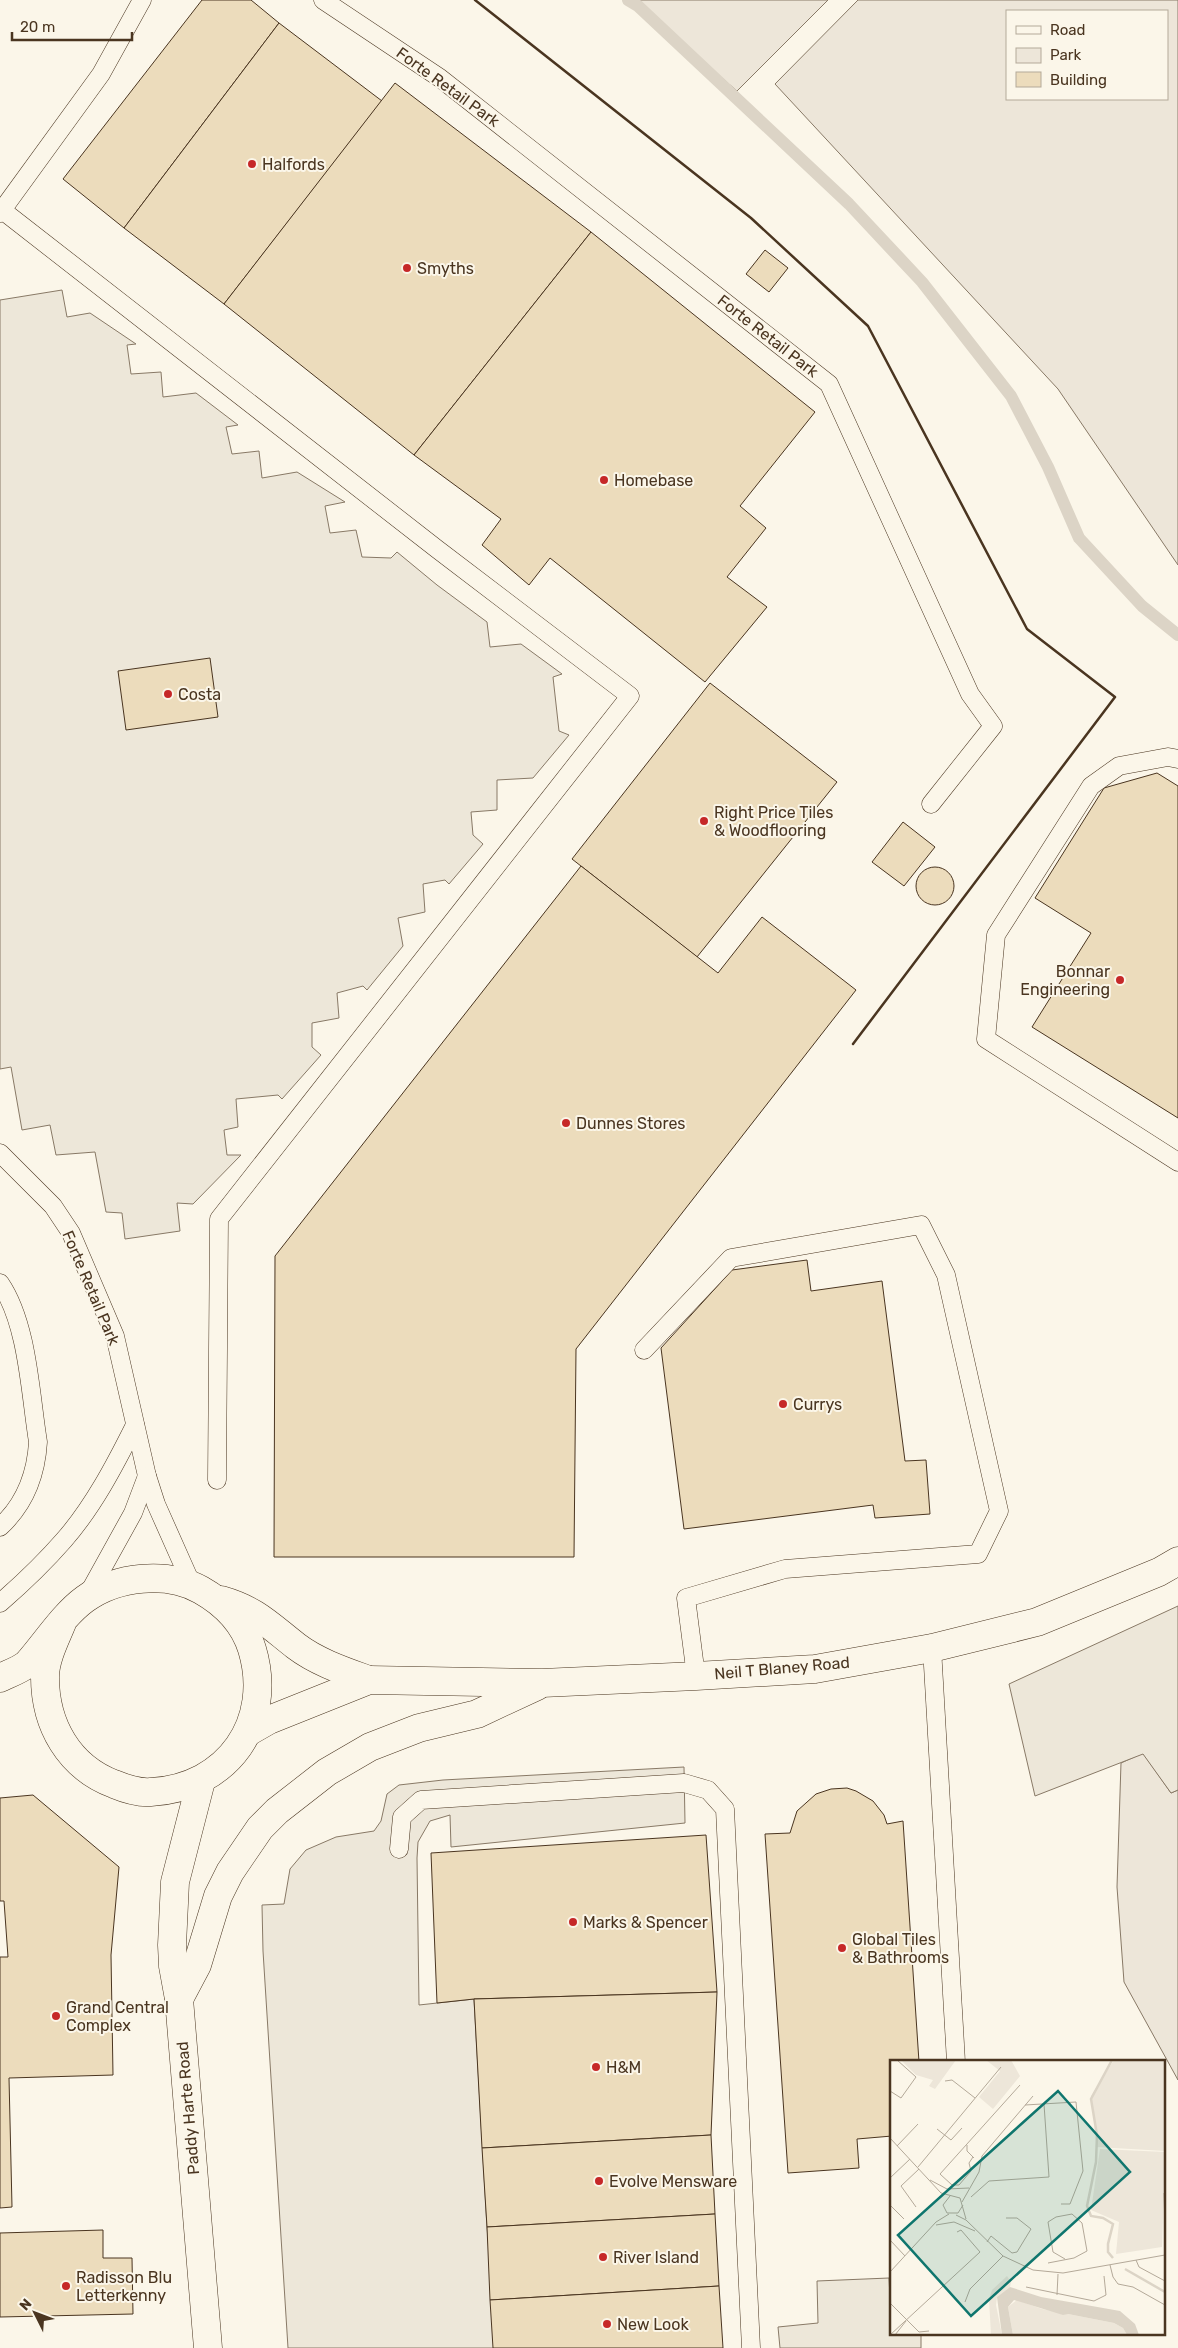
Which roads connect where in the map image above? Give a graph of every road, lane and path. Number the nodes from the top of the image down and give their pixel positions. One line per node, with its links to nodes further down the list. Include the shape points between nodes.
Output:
1 (142, 0): 3 (lane, via 100,74)
2 (323, 0): 5 (lane, Forte Retail Park, via 440,78 829,384 970,694 993,726)
3 (1, 212): 12 (lane, via 630,696 219,1219)
4 (1178, 759): 7 (lane, via 1168,757 1119,766 1091,786 996,935 986,1039)
5 (931, 804)
6 (0, 1153): 10 (lane, Forte Retail Park, via 53,1206 71,1233 115,1336)
7 (1178, 1162)
8 (0, 1283): 13 (lane, via 9,1296 22,1339 38,1442 30,1486 13,1514)
9 (644, 1350): 20 (lane, via 731,1258 921,1225 946,1275 998,1511 978,1554 785,1569 686,1598)
10 (135, 1425): 11 (lane, Forte Retail Park); 17 (lane, via 98,1492 65,1540)
11 (147, 1476): 15 (lane, Forte Retail Park, via 156,1504); 16 (lane, via 133,1513)
12 (217, 1480)
13 (0, 1527)
14 (1178, 1561): 19 (main road, Neil T Blaney Road, via 1159,1572 1037,1622)
15 (204, 1592): 16 (main road, Neil T Blaney Road, via 168,1579 143,1578 114,1585); 22 (main road, Neil T Blaney Road, via 262,1617 307,1652); 24 (main road, via 236,1618 249,1640 258,1668 258,1698)
16 (85, 1599): 18 (main road)
17 (0, 1602)
18 (62, 1623): 21 (main road, via 25,1665); 25 (main road, via 45,1675 47,1705 57,1735 76,1761 98,1778 128,1789 150,1792 176,1789)
19 (932, 1648): 20 (main road, Neil T Blaney Road, via 815,1669); 28 (lane)
20 (696, 1676): 23 (main road, Neil T Blaney Road)
21 (0, 1678)
22 (368, 1680): 23 (main road, Neil T Blaney Road); 24 (main road, Neil T Blaney Road, via 269,1720)
23 (542, 1683): 27 (main road, via 477,1714 419,1728 370,1747 327,1772 277,1810 260,1828 230,1872 218,1896 197,1965)
24 (248, 1732): 25 (main road, via 231,1757)
25 (201, 1781): 27 (main road, Paddy Harte Road, via 175,1882 172,1946)
26 (398, 1849): 30 (lane, via 402,1817 421,1800 684,1783 708,1790 725,1809)
27 (179, 1999): 29 (main road, Paddy Harte Road)
28 (956, 2060)
29 (208, 2348)
30 (751, 2348)

